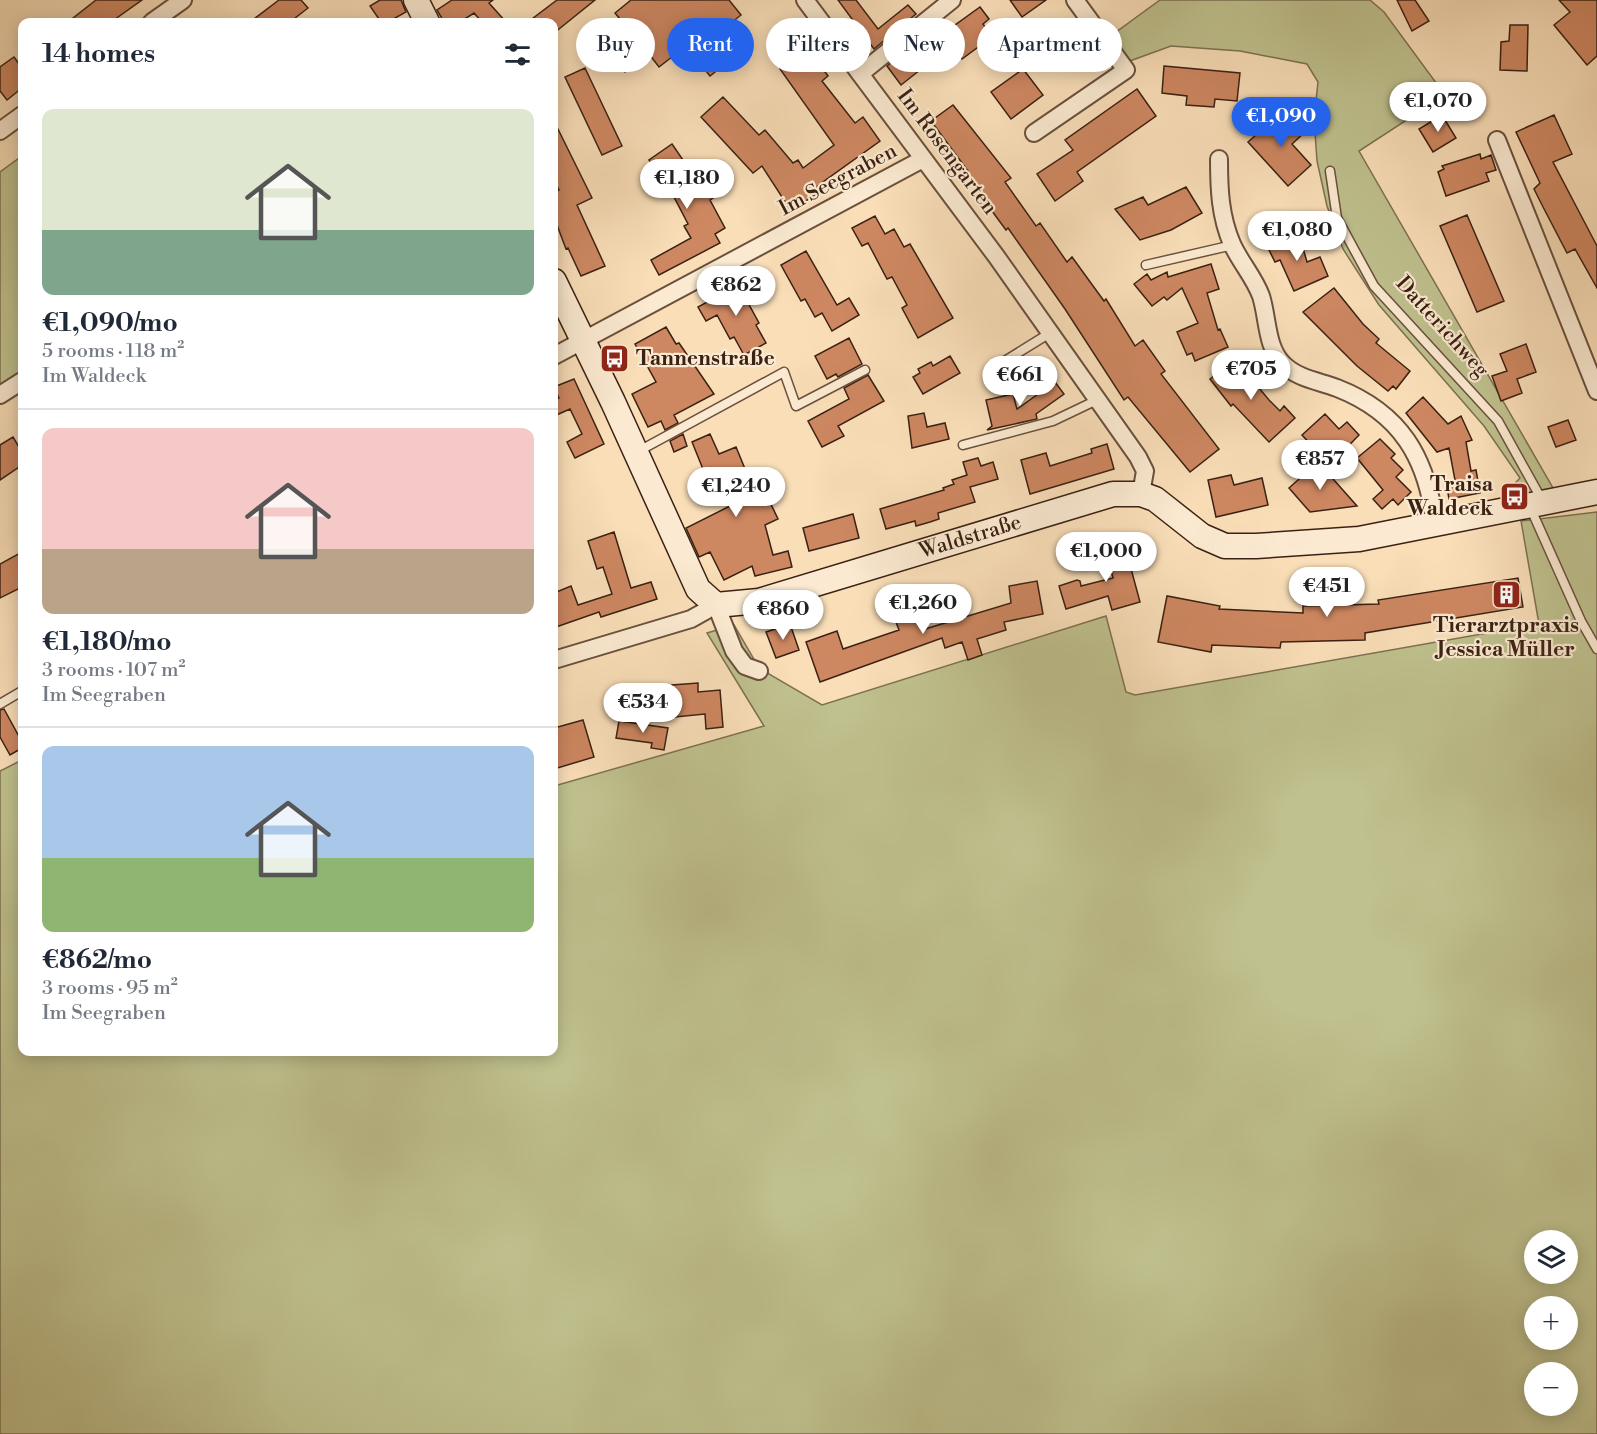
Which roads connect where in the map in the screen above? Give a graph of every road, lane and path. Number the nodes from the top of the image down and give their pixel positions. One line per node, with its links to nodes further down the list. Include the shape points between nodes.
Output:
1 (183, 0): 6 (street)
2 (416, 0): 7 (street)
3 (805, 0): 8 (street, Im Rosengarten)
4 (952, 0): 8 (street)
5 (1075, 0): 11 (street, via 1126,70)
6 (158, 18)
7 (424, 18)
8 (860, 74): 13 (street, Im Rosengarten)
9 (18, 118): 10 (street)
10 (0, 131)
11 (1034, 133)
12 (1497, 140): 25 (street)
13 (923, 159): 19 (street, Im Rosengarten); 20 (street, Im Seegraben)
14 (1219, 159): 16 (street, via 1219,200)
15 (1330, 171): 32 (lane, Datterichweg, via 1337,218 1374,286 1498,421)
16 (1233, 245): 17 (lane); 33 (street, via 1266,310 1270,342 1276,354 1284,365 1305,378 1370,402 1394,423 1422,465)
17 (1146, 265)
18 (558, 289): 20 (street)
19 (1050, 333): 22 (lane); 27 (street, Im Rosengarten)
20 (584, 342): 21 (street); 29 (street)
21 (558, 354)
22 (1000, 364)
23 (865, 370): 29 (lane, via 796,406 784,372)
24 (18, 384): 26 (street)
25 (1597, 391)
26 (0, 395)
27 (1098, 400): 28 (lane, via 1053,421); 31 (street, Im Rosengarten, via 1145,471)
28 (963, 445)
29 (636, 452): 34 (street, via 698,589)
30 (1597, 492): 32 (street)
31 (1141, 494): 33 (street, via 1155,499 1202,536 1225,546 1359,539); 34 (street, Waldstraße, via 1113,494 759,601)
32 (1537, 505): 33 (street); 35 (lane, Datterichweg, via 1581,621)
33 (1435, 524)
34 (716, 605): 36 (street, Waldstraße, via 691,619); 37 (street, via 734,651 745,666)
35 (1597, 649)
36 (558, 659)
37 (759, 671)
38 (18, 694): 39 (lane)
39 (0, 704)

